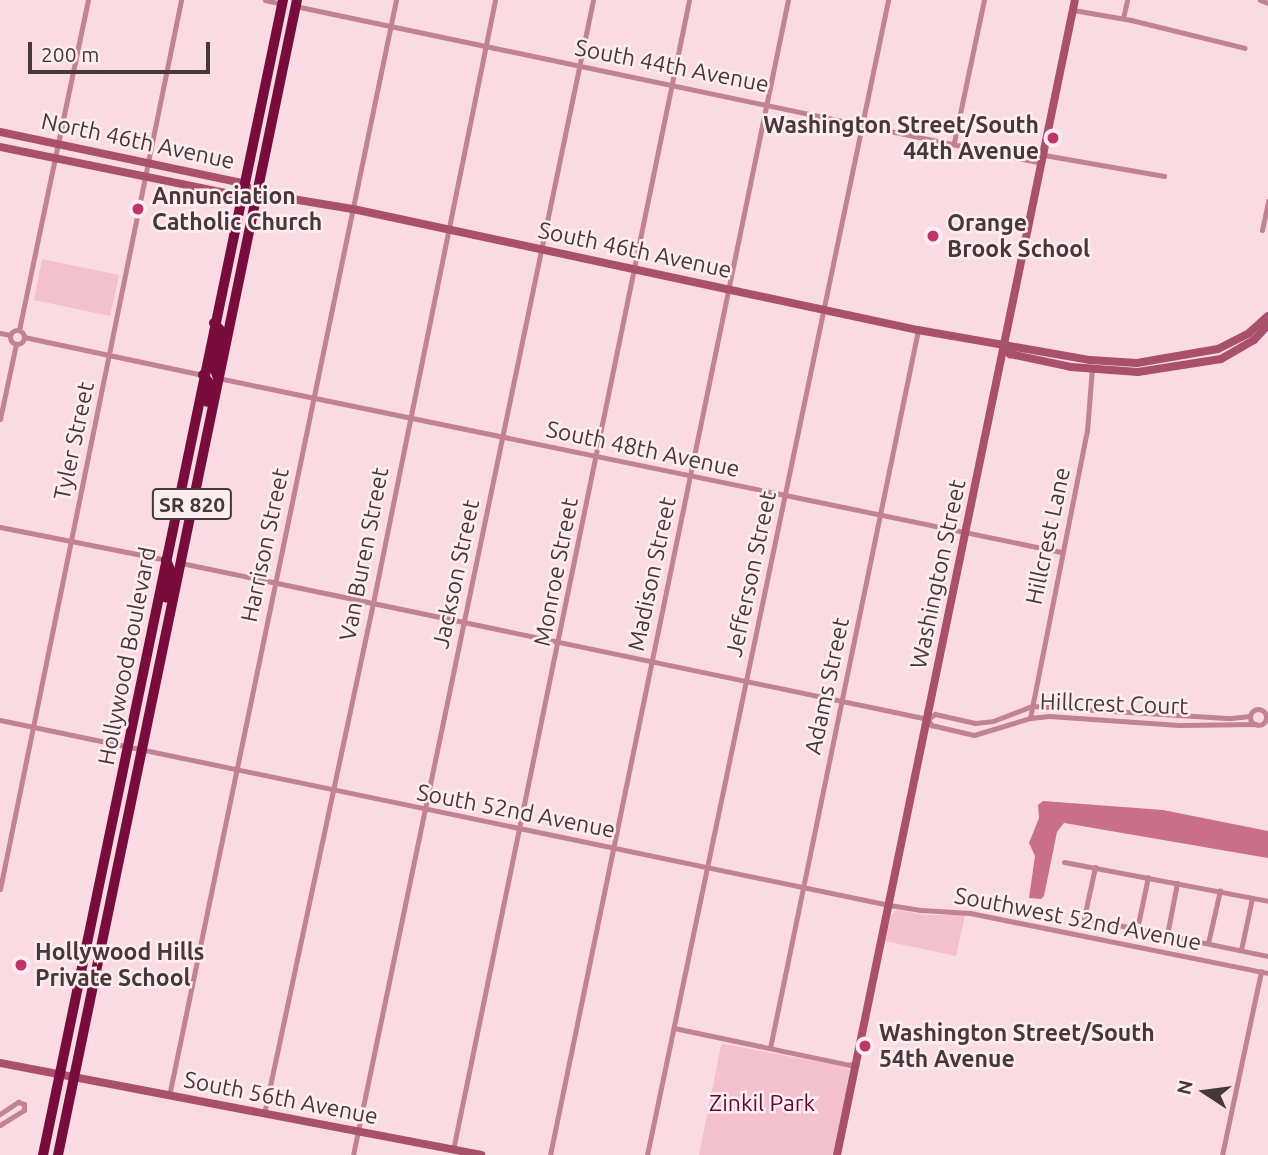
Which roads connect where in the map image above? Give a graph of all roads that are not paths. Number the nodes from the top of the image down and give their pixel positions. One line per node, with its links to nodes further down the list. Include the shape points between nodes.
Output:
1 (88, 0): 27 (street)
2 (181, 0): 31 (street, Tyler Street)
3 (265, 0): 14 (street, South 44th Avenue)
4 (396, 0): 18 (street, Harrison Street)
5 (495, 0): 19 (street, Van Buren Street)
6 (593, 0): 21 (street, Jackson Street)
7 (689, 0): 22 (street, Monroe Street)
8 (788, 0): 23 (street, Madison Street)
9 (888, 0): 24 (street, Jefferson Street)
10 (984, 0): 26 (street)
11 (1076, 0): 16 (street, Washington Street)
12 (1127, 0): 17 (street)
13 (1259, 0): 15 (street)
14 (290, 2): 18 (street, South 44th Avenue); 34 (highway, Hollywood Boulevard / SR 820); 35 (highway, Hollywood Boulevard / SR 820, via 279,55 281,73)
15 (1268, 3)
16 (1073, 10): 17 (street); 30 (street, Washington Street)
17 (1123, 18): 20 (street)
18 (390, 27): 19 (street, South 44th Avenue); 38 (street, Harrison Street)
19 (485, 47): 21 (street, South 44th Avenue); 39 (street, Van Buren Street)
20 (1245, 48)
21 (580, 65): 22 (street, South 44th Avenue); 41 (street, Jackson Street)
22 (673, 83): 23 (street, South 44th Avenue); 42 (street, Monroe Street)
23 (768, 103): 24 (street, South 44th Avenue); 43 (street, Madison Street)
24 (864, 123): 26 (street, South 44th Avenue); 44 (street, Jefferson Street)
25 (0, 132): 27 (street, North 46th Avenue)
26 (954, 142): 30 (street, South 44th Avenue)
27 (57, 144): 29 (street); 31 (street, North 46th Avenue)
28 (0, 147): 29 (street, North 46th Avenue)
29 (54, 158): 33 (street, North 46th Avenue); 48 (street)
30 (1043, 159): 32 (street, South 44th Avenue); 54 (street, Washington Street)
31 (150, 163): 33 (street, Tyler Street); 34 (street, North 46th Avenue)
32 (1164, 176)
33 (147, 177): 36 (street, North 46th Avenue); 55 (street, Tyler Street)
34 (243, 183): 35 (street, North 46th Avenue); 36 (highway, Hollywood Boulevard / SR 820)
35 (256, 193): 36 (street, North 46th Avenue); 38 (street, South 46th Avenue); 59 (highway, Hollywood Boulevard / SR 820)
36 (240, 196): 46 (highway, Hollywood Boulevard / SR 820)
37 (1268, 201): 40 (street)
38 (353, 209): 39 (street, South 46th Avenue); 60 (street, Harrison Street)
39 (450, 230): 41 (street, South 46th Avenue); 61 (street, Van Buren Street)
40 (1262, 230)
41 (542, 250): 42 (street, South 46th Avenue); 64 (street, Jackson Street)
42 (635, 270): 43 (street, South 46th Avenue); 65 (street, Monroe Street)
43 (729, 290): 44 (street, South 46th Avenue); 66 (street, Madison Street)
44 (825, 310): 49 (street, South 46th Avenue); 67 (street, Jefferson Street)
45 (1268, 316): 56 (street, South 46th Avenue, via 1230,346 1218,349 1138,363)
46 (214, 323): 58 (highway, Hollywood Boulevard / SR 820); 59 (highway, via 220,330 213,365)
47 (1268, 325): 57 (street, South 46th Avenue, via 1254,340 1221,359 1149,371)
48 (19, 330): 51 (street); 52 (street)
49 (918, 330): 54 (street, South 46th Avenue); 69 (street, Adams Street)
50 (0, 333): 51 (street)
51 (10, 335): 53 (street)
52 (24, 337): 53 (street); 55 (street)
53 (16, 344): 62 (street)
54 (1004, 347): 56 (street, South 46th Avenue); 57 (street, South 46th Avenue, via 1010,354); 71 (street, Washington Street)
55 (109, 354): 58 (street); 72 (street, Tyler Street)
56 (1090, 360): 57 (street, Hillcrest Lane)
57 (1093, 371): 73 (street, Hillcrest Lane, via 1087,431)
58 (203, 375): 63 (highway, via 210,384 202,427); 68 (highway, Hollywood Boulevard / SR 820)
59 (218, 378): 60 (street, South 48th Avenue); 63 (highway, Hollywood Boulevard / SR 820)
60 (314, 397): 61 (street, South 48th Avenue); 76 (street, Harrison Street)
61 (408, 417): 64 (street, South 48th Avenue); 77 (street, Van Buren Street)
62 (0, 419)
63 (206, 436): 75 (highway, Hollywood Boulevard / SR 820)
64 (503, 437): 65 (street, South 48th Avenue); 79 (street, Jackson Street)
65 (597, 456): 66 (street, South 48th Avenue); 80 (street, Monroe Street)
66 (690, 476): 67 (street, South 48th Avenue); 81 (street, Madison Street)
67 (785, 496): 69 (street, South 48th Avenue); 82 (street, Jefferson Street)
68 (177, 504): 74 (highway, Hollywood Boulevard / SR 820); 75 (highway, via 182,514 174,558)
69 (879, 516): 71 (street, South 48th Avenue); 83 (street, Adams Street)
70 (0, 527): 72 (street)
71 (966, 534): 73 (street, South 48th Avenue); 87 (street, Washington Street)
72 (71, 542): 74 (street); 90 (street, Tyler Street)
73 (1062, 552): 84 (street, Hillcrest Lane)
74 (166, 560): 78 (highway, via 171,567 166,601); 91 (highway, Hollywood Boulevard / SR 820)
75 (180, 563): 76 (street); 78 (highway, Hollywood Boulevard / SR 820)
76 (275, 583): 77 (street); 92 (street, Harrison Street)
77 (373, 603): 79 (street); 93 (street, Van Buren Street)
78 (170, 611): 91 (highway, Hollywood Boulevard / SR 820)
79 (464, 622): 80 (street); 94 (street, Jackson Street)
80 (559, 642): 81 (street); 95 (street, Monroe Street)
81 (652, 661): 82 (street); 96 (street, Madison Street)
82 (747, 681): 83 (street); 98 (street, Jefferson Street)
83 (842, 701): 87 (street); 102 (street, Adams Street)
84 (1032, 706): 85 (street, Hillcrest Court); 86 (street, Hillcrest Lane); 87 (street, Hillcrest Court, via 993,721 975,723 935,714)
85 (1250, 716): 89 (street); 89 (street, via 1256,709 1265,713 1265,721)
86 (1030, 718): 87 (street, Hillcrest Court, via 975,735 931,725); 89 (street, Hillcrest Court)
87 (928, 719): 107 (street, Washington Street)
88 (0, 720): 90 (street, South 52nd Avenue)
89 (1256, 724)
90 (34, 728): 91 (street, South 52nd Avenue); 103 (street, Tyler Street)
91 (135, 747): 92 (street, South 52nd Avenue); 119 (highway, Hollywood Boulevard / SR 820); 120 (highway, Hollywood Boulevard / SR 820)
92 (236, 769): 93 (street, South 52nd Avenue); 121 (street, Harrison Street)
93 (332, 790): 94 (street, South 52nd Avenue); 123 (street, Van Buren Street)
94 (425, 810): 95 (street, South 52nd Avenue); 125 (street, Jackson Street)
95 (521, 830): 96 (street, South 52nd Avenue); 126 (street, Monroe Street)
96 (613, 848): 98 (street, South 52nd Avenue); 131 (street, Madison Street)
97 (1064, 862): 99 (street)
98 (707, 867): 102 (street, South 52nd Avenue); 115 (street, Jefferson Street)
99 (1094, 867): 100 (street); 108 (street, via 1084,918)
100 (1148, 877): 101 (street); 108 (street)
101 (1177, 883): 104 (street); 109 (street)
102 (803, 886): 107 (street, South 52nd Avenue); 116 (street, Adams Street)
103 (0, 889)
104 (1220, 890): 105 (street); 110 (street)
105 (1252, 898): 106 (street); 111 (street)
106 (1268, 901)
107 (889, 905): 113 (street, Southwest 52nd Avenue, via 970,913); 118 (street, Washington Street)
108 (1137, 929): 109 (street)
109 (1167, 935): 110 (street)
110 (1208, 943): 111 (street)
111 (1241, 950): 112 (street)
112 (1268, 956)
113 (1261, 971): 114 (street); 134 (street)
114 (1268, 973)
115 (674, 1028): 116 (street); 132 (street, Jefferson Street)
116 (770, 1048): 118 (street, via 849,1066)
117 (0, 1063): 119 (street, South 56th Avenue)
118 (855, 1063): 133 (street, Washington Street)
119 (60, 1075): 120 (street, South 56th Avenue); 127 (highway, Hollywood Boulevard / SR 820)
120 (74, 1078): 121 (street, South 56th Avenue); 128 (highway, Hollywood Boulevard / SR 820)
121 (169, 1096): 123 (street, South 56th Avenue)
122 (0, 1114): 124 (street, via 18,1102 24,1104 24,1110)
123 (264, 1114): 125 (street, South 56th Avenue)
124 (0, 1125)
125 (358, 1133): 126 (street, South 56th Avenue); 129 (street, Jackson Street)
126 (453, 1150): 130 (street, South 56th Avenue)
127 (43, 1155)
128 (58, 1155)
129 (353, 1155)
130 (481, 1155)
131 (550, 1155)
132 (647, 1155)
133 (837, 1155)
134 (1222, 1155)

